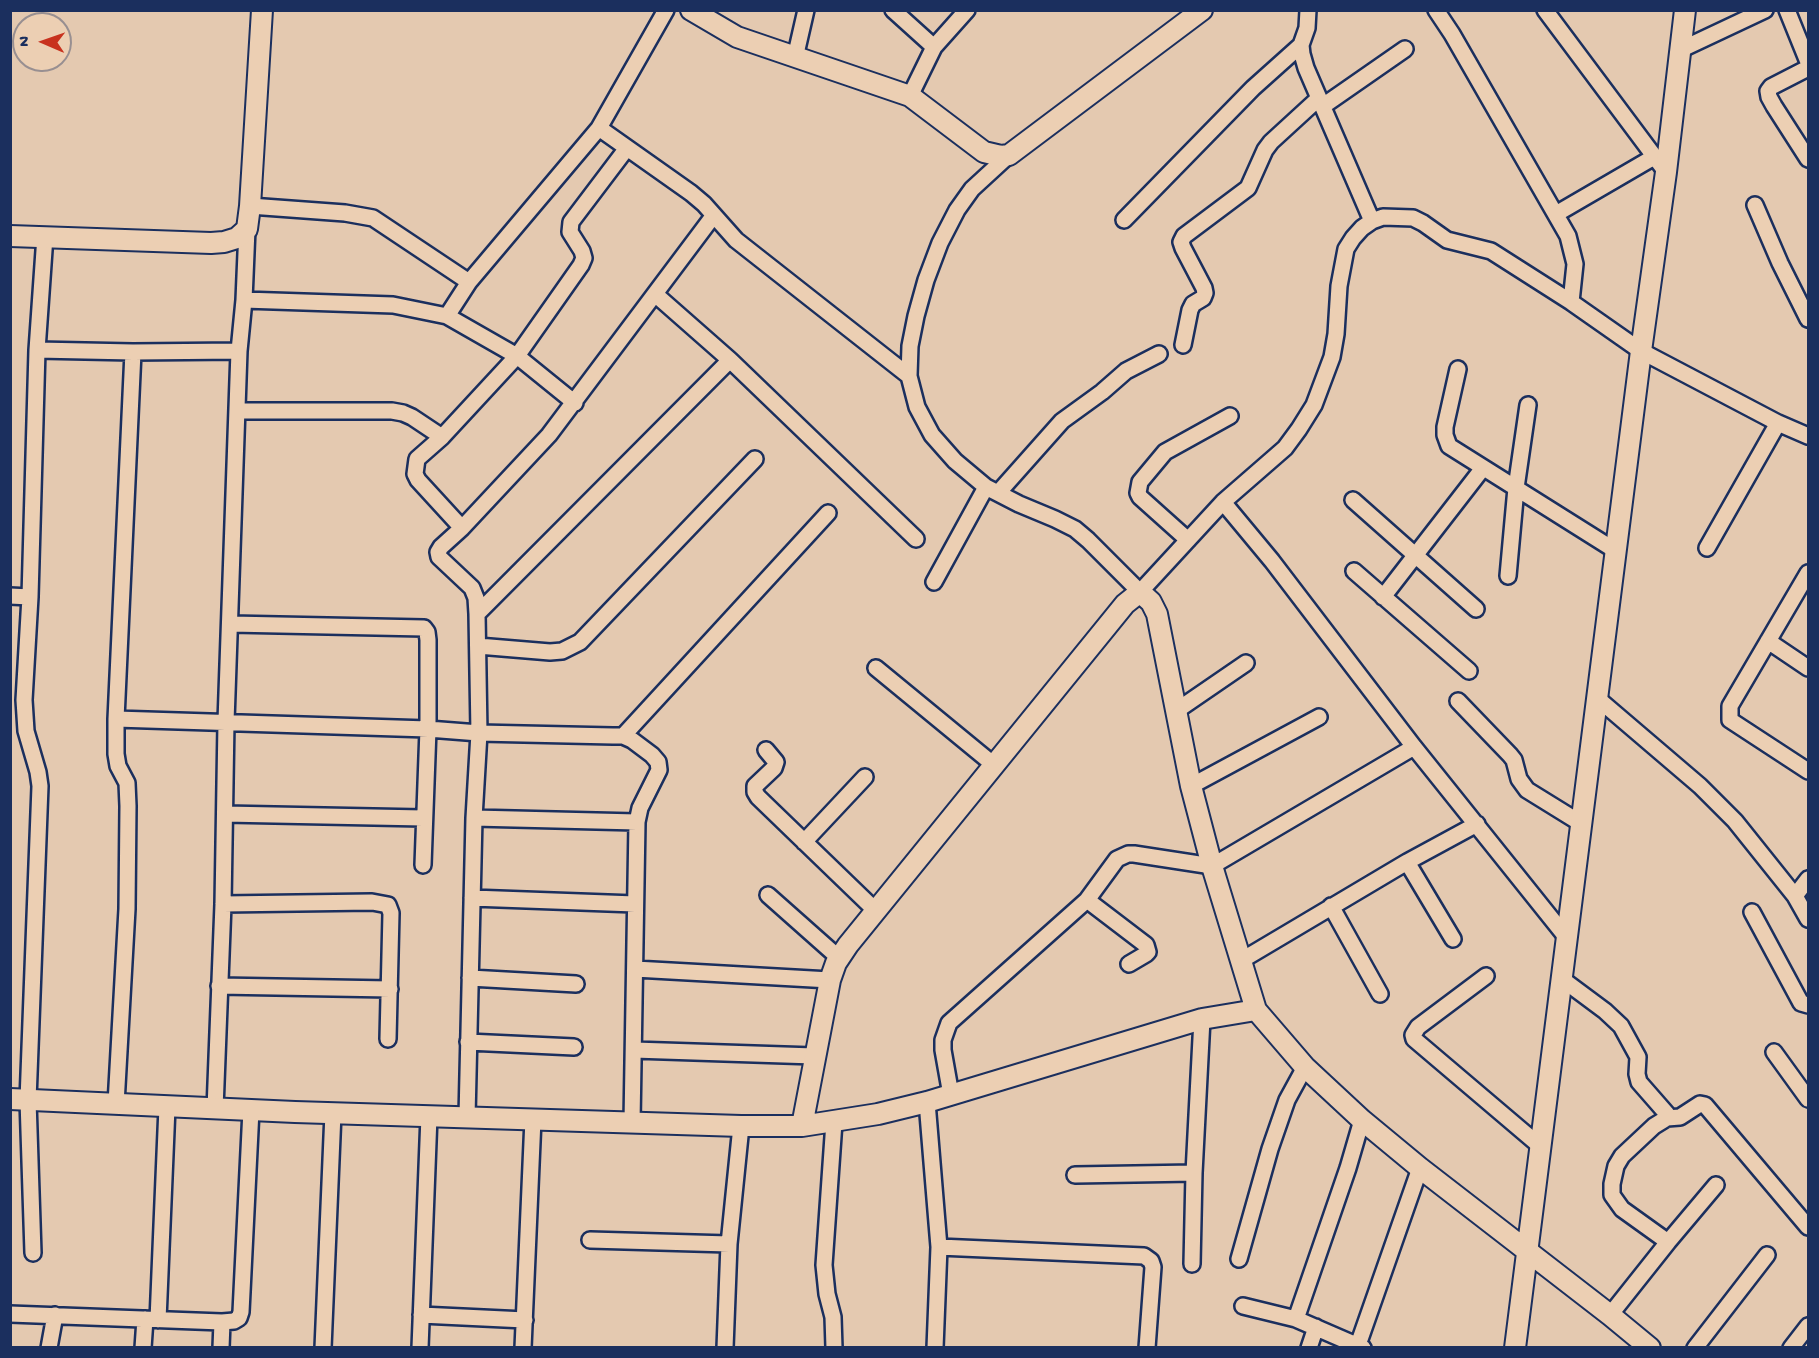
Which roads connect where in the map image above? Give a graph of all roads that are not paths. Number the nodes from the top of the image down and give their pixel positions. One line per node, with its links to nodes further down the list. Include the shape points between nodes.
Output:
1 (262, 10): 29 (street)
2 (666, 10): 23 (street)
3 (691, 10): 18 (street, via 737,37)
4 (806, 10): 18 (street)
5 (893, 10): 15 (street)
6 (967, 10): 15 (street)
7 (1202, 10): 25 (street)
8 (1308, 10): 14 (street)
9 (1436, 10): 30 (street)
10 (1545, 10): 27 (street)
11 (1685, 10): 17 (street)
12 (1765, 10): 17 (street)
13 (1787, 10): 19 (street)
14 (1301, 45): 22 (street); 32 (street, via 1253,88)
15 (934, 47): 21 (street)
16 (1405, 49): 22 (street)
17 (1680, 50): 27 (street)
18 (795, 58): 21 (street)
19 (1809, 62)
20 (1809, 68): 26 (street, via 1768,91)
21 (910, 96): 25 (street, via 984,152)
22 (1321, 102): 33 (street); 43 (street, via 1271,142 1248,188 1184,236 1183,248 1205,293 1190,310)
23 (599, 128): 24 (street); 37 (street)
24 (627, 147): 31 (street, via 691,193); 49 (street, via 571,222 572,238 584,258)
25 (1009, 155): 52 (street, via 972,189 940,243 916,316)
26 (1809, 159)
27 (1660, 165): 30 (street); 46 (street)
28 (1755, 205): 42 (street)
29 (250, 206): 34 (street); 37 (street, via 373,218)
30 (1556, 214): 40 (street, via 1568,236 1575,264)
31 (714, 215): 38 (street); 52 (street, via 736,240)
32 (1124, 220)
33 (1372, 221): 40 (street, via 1383,217 1413,218 1447,240 1497,254); 65 (street, via 1346,249 1332,357 1314,405 1285,448)
34 (247, 229): 36 (street, via 237,238 211,243); 39 (street)
35 (10, 236): 36 (street)
36 (45, 236): 44 (street)
37 (469, 282): 41 (street)
38 (655, 294): 50 (street); 53 (street)
39 (244, 300): 41 (street, via 393,305); 45 (street)
40 (1571, 302): 46 (street)
41 (447, 316): 49 (street)
42 (1809, 319)
43 (1184, 345)
44 (37, 350): 47 (street); 79 (street)
45 (239, 351): 47 (street); 55 (street)
46 (1641, 351): 57 (street); 71 (street)
47 (133, 352): 94 (street)
48 (1159, 354): 63 (street, via 1126,370 1069,415)
49 (517, 356): 53 (street); 59 (street)
50 (730, 360): 68 (street); 82 (street)
51 (1458, 369): 61 (street, via 1445,427 1446,441)
52 (909, 376): 63 (street, via 917,407 932,435 955,461)
53 (575, 403): 67 (street)
54 (1528, 405): 62 (street)
55 (237, 411): 59 (street, via 392,411 412,417); 83 (street)
56 (1230, 416): 69 (street, via 1165,452 1140,482 1140,497)
57 (1778, 423): 58 (street); 70 (street)
58 (1809, 436)
59 (442, 437): 67 (street, via 417,459 415,474)
60 (755, 459): 85 (street, via 579,642 550,652)
61 (1483, 468): 62 (street); 72 (street)
62 (1516, 488): 71 (street); 75 (street)
63 (992, 490): 76 (street); 77 (street, via 1075,529)
64 (1353, 500): 72 (street)
65 (1223, 502): 69 (street); 99 (street)
66 (828, 513): 98 (street)
67 (462, 528): 82 (street, via 438,552 472,588)
68 (916, 538)
69 (1188, 540): 77 (street)
70 (1707, 548)
71 (1616, 551): 90 (street)
72 (1415, 555): 80 (street); 81 (street)
73 (1354, 571): 80 (street)
74 (1809, 573): 84 (street)
75 (1508, 576)
76 (934, 582)
77 (1140, 592): 92 (street, via 1157,614); 101 (street, via 1125,604)
78 (10, 596): 79 (street)
79 (30, 597): 151 (street, via 24,715 40,786)
80 (1383, 597): 89 (street)
81 (1476, 609)
82 (477, 614): 85 (street)
83 (231, 624): 95 (street); 96 (street, via 424,628 428,640)
84 (1768, 641): 88 (street); 102 (street, via 1730,706 1730,720)
85 (478, 646): 97 (street)
86 (1246, 663): 92 (street)
87 (876, 668): 101 (street)
88 (1809, 668)
89 (1469, 672)
90 (1598, 698): 110 (street); 117 (street, via 1735,821)
91 (1458, 701): 110 (street, via 1514,760 1527,790)
92 (1176, 711): 104 (street)
93 (1319, 717): 104 (street)
94 (116, 719): 95 (street); 154 (street, via 118,766 128,791 127,909)
95 (226, 722): 96 (street); 105 (street)
96 (428, 729): 97 (street); 106 (street)
97 (479, 733): 98 (street); 107 (street)
98 (623, 736): 108 (street, via 658,762 659,770)
99 (1414, 747): 109 (street); 114 (street)
100 (766, 750): 111 (street, via 776,762 755,786 755,792)
101 (994, 765): 123 (street)
102 (1809, 771)
103 (865, 777): 111 (street)
104 (1191, 786): 114 (street)
105 (225, 814): 106 (street); 120 (street)
106 (423, 818): 113 (street)
107 (474, 818): 108 (street); 118 (street)
108 (637, 822): 121 (street)
109 (1477, 824): 112 (street); 126 (street)
110 (1582, 824): 126 (street)
111 (804, 842): 123 (street)
112 (1407, 862): 122 (street); 127 (street)
113 (423, 865)
114 (1212, 866): 119 (street, via 1128,854 1117,859); 129 (street)
115 (1809, 879): 117 (street)
116 (768, 895): 128 (street)
117 (1795, 896): 125 (street)
118 (472, 898): 121 (street); 133 (street)
119 (1087, 900): 130 (street, via 1146,945 1146,954); 150 (street, via 949,1023 943,1050)
120 (223, 904): 137 (street); 138 (street, via 388,905)
121 (635, 904): 131 (street)
122 (1331, 906): 129 (street); 139 (street)
123 (875, 910): 128 (street)
124 (1752, 912): 140 (street, via 1797,998)
125 (1809, 919)
126 (1567, 938): 134 (street)
127 (1453, 939)
128 (839, 958): 135 (street)
129 (1242, 960): 141 (street)
130 (1129, 963)
131 (635, 969): 135 (street); 146 (street)
132 (1486, 976): 168 (street, via 1418,1027 1414,1040)
133 (470, 978): 136 (street); 144 (street)
134 (1562, 979): 161 (street, via 1621,1026 1638,1057 1639,1082 1664,1109); 168 (street)
135 (830, 980): 148 (street)
136 (576, 984)
137 (219, 986): 138 (street); 156 (street)
138 (390, 989): 143 (street)
139 (1380, 994)
140 (1809, 1005)
141 (1256, 1010): 142 (street); 149 (street)
142 (1202, 1019): 150 (street); 170 (street)
143 (388, 1039)
144 (468, 1042): 145 (street); 160 (street)
145 (574, 1047)
146 (634, 1050): 148 (street); 164 (street)
147 (1774, 1052): 152 (street)
148 (814, 1056): 167 (street)
149 (1305, 1067): 163 (street); 181 (street, via 1287,1100 1270,1149)
150 (951, 1095): 153 (street)
151 (19, 1099): 154 (street); 179 (street)
152 (1808, 1099)
153 (927, 1102): 165 (street); 177 (street)
154 (116, 1104): 155 (street)
155 (167, 1107): 156 (street); 188 (street)
156 (215, 1108): 157 (street)
157 (250, 1110): 158 (street); 191 (street, via 241,1312 234,1321)
158 (333, 1113): 159 (street); 198 (street)
159 (429, 1116): 160 (street); 186 (street)
160 (467, 1117): 162 (street)
161 (1667, 1118): 173 (street, via 1680,1117 1700,1104 1705,1105); 175 (street, via 1622,1156 1616,1166 1612,1195 1622,1209)
162 (533, 1119): 164 (street); 190 (street)
163 (1362, 1120): 169 (street); 189 (street)
164 (632, 1122): 166 (street)
165 (834, 1122): 167 (street); 202 (street, via 824,1265)
166 (741, 1126): 167 (street); 176 (street)
167 (802, 1126)
168 (1540, 1146): 178 (street)
169 (1420, 1168): 178 (street); 194 (street)
170 (1194, 1173): 171 (street); 182 (street)
171 (1075, 1175)
172 (1716, 1185): 175 (street)
173 (1809, 1227)
174 (590, 1240): 176 (street)
175 (1668, 1242): 187 (street)
176 (729, 1244): 201 (street)
177 (939, 1246): 203 (street); 204 (street, via 1144,1256 1154,1268)
178 (1526, 1250): 187 (street); 206 (street)
179 (33, 1253)
180 (1767, 1256): 208 (street)
181 (1239, 1259)
182 (1192, 1264)
183 (1243, 1306): 189 (street)
184 (10, 1314): 185 (street)
185 (54, 1315): 188 (street); 195 (street)
186 (421, 1315): 190 (street); 199 (street)
187 (1610, 1315): 207 (street)
188 (152, 1319): 191 (street); 196 (street)
189 (1296, 1319): 193 (street)
190 (525, 1320): 200 (street)
191 (222, 1322): 197 (street)
192 (1809, 1326): 209 (street)
193 (1316, 1327): 194 (street); 205 (street)
194 (1361, 1346)
195 (49, 1347)
196 (143, 1347)
197 (221, 1347)
198 (323, 1347)
199 (420, 1347)
200 (524, 1347)
201 (726, 1347)
202 (834, 1347)
203 (934, 1347)
204 (1147, 1347)
205 (1309, 1347)
206 (1515, 1347)
207 (1650, 1347)
208 (1695, 1347)
209 (1791, 1347)

